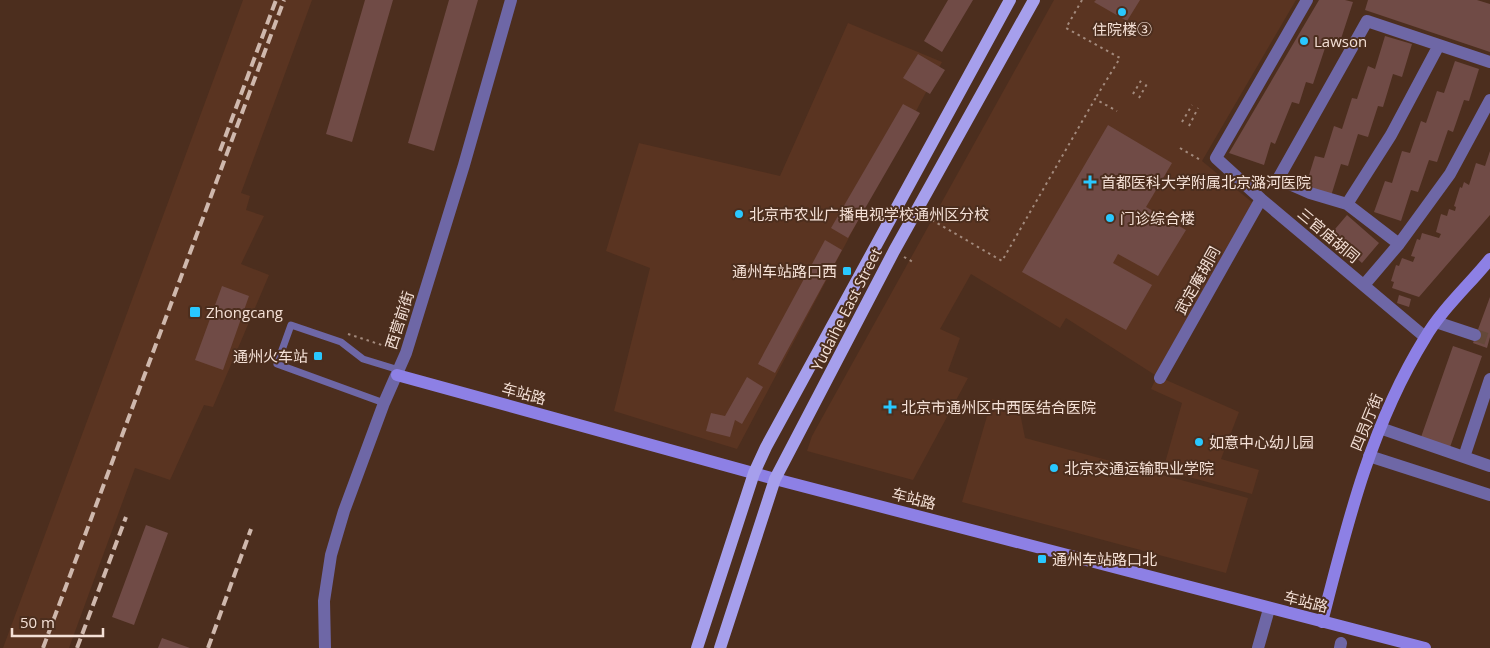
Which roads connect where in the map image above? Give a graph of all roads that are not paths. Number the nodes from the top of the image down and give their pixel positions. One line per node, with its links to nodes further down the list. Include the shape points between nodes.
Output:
1 (511, 0): 16 (street, 西营前街, via 464,165)
2 (1010, 0): 24 (main road, Yudaihe East Street, via 779,421)
3 (1034, 0): 25 (main road, Yudaihe East Street, via 894,251)
4 (1307, 0): 8 (street, 三官庙胡同, via 1216,158)
5 (1439, 45): 6 (street); 9 (street, via 1391,135); 9 (street, via 1367,22 1338,70 1278,179)
6 (1490, 62)
7 (1490, 100): 10 (street, via 1450,174)
8 (1261, 199): 12 (street, 三官庙胡同); 17 (street, 武定庵胡同)
9 (1347, 204): 10 (street)
10 (1399, 244): 12 (street)
11 (1490, 259): 13 (street, 四员厅街)
12 (1364, 285): 15 (street, 三官庙胡同)
13 (1436, 322): 14 (street); 15 (street, 四员厅街)
14 (1475, 335)
15 (1425, 337): 20 (street, 四员厅街)
16 (398, 373): 19 (street, 西营前街); 19 (lane, via 363,358 341,342 291,325 277,364); 24 (street, 车站路)
17 (1160, 378)
18 (1490, 379): 22 (street)
19 (384, 403): 29 (street, 西营前街, via 331,556 324,601)
20 (1380, 428): 21 (street, 四员厅街); 22 (street)
21 (1369, 456): 26 (street); 28 (street, 四员厅街)
22 (1464, 457): 23 (street)
23 (1490, 466)
24 (754, 473): 25 (street, 车站路); 30 (main road, Yudaihe East Street)
25 (775, 479): 27 (street, 车站路); 31 (main road, Yudaihe East Street)
26 (1490, 495)
27 (1269, 609): 28 (street, 车站路); 32 (street)
28 (1322, 622): 33 (street, 车站路)
29 (325, 648)
30 (697, 648)
31 (720, 648)
32 (1258, 648)
33 (1425, 648)

